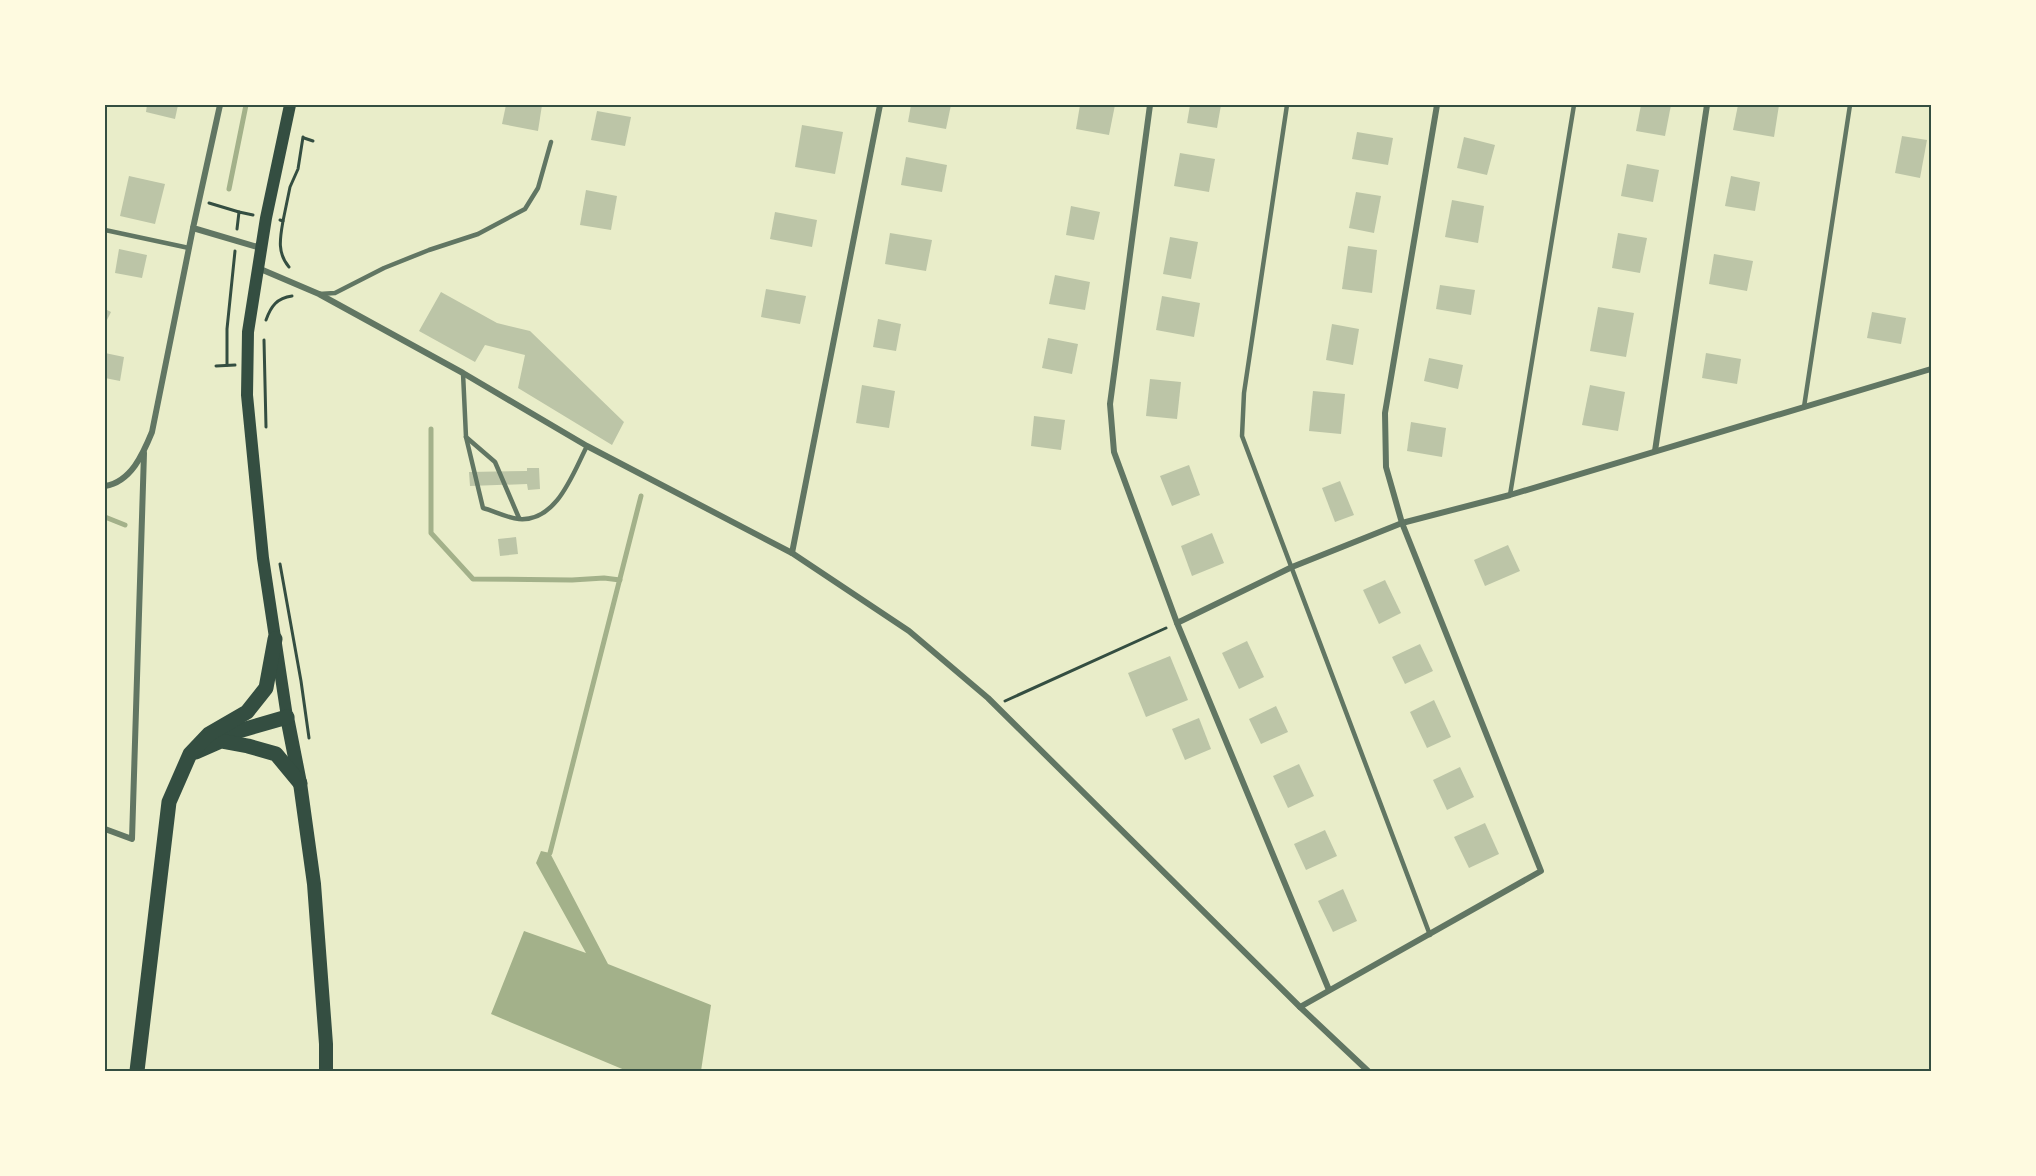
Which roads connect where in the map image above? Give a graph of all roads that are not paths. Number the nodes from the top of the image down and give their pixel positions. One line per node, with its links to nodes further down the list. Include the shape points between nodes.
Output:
1 (220, 105): 11 (street)
2 (290, 105): 14 (main road)
3 (880, 105): 28 (street)
4 (1150, 105): 30 (street, via 1110,404 1113,452)
5 (1287, 105): 29 (lane, via 1244,393 1242,436)
6 (1437, 105): 27 (street, via 1384,413 1386,467)
7 (1574, 105): 25 (lane)
8 (1707, 105): 22 (street)
9 (1850, 105): 19 (lane)
10 (551, 142): 16 (lane, via 538,188 525,209 478,234 384,268 335,293)
11 (193, 228): 13 (street); 14 (street)
12 (105, 230): 13 (lane)
13 (189, 248): 23 (street, via 152,432)
14 (261, 248): 15 (main road)
15 (258, 268): 16 (street); 31 (main road, via 248,332 247,395)
16 (319, 294): 18 (street)
17 (1931, 369): 19 (street)
18 (463, 373): 20 (lane); 21 (street)
19 (1804, 407): 22 (street)
20 (466, 437): 26 (lane, via 495,462); 26 (lane, via 483,508)
21 (587, 446): 26 (lane, via 560,499 542,515); 28 (street)
22 (1655, 451): 25 (street)
23 (144, 453): 24 (street, via 133,470); 35 (street, via 132,839)
24 (105, 486)
25 (1510, 495): 27 (street)
26 (519, 519)
27 (1402, 523): 29 (street); 36 (street, via 1540,871)
28 (792, 553): 38 (street, via 909,631 996,705)
29 (1292, 567): 30 (street); 36 (lane)
30 (1177, 623): 37 (street)
31 (275, 639): 32 (main road); 33 (highway, via 266,688 247,712 209,734)
32 (287, 717): 33 (highway, via 210,739); 34 (main road)
33 (190, 754): 34 (highway, via 221,741 248,746 276,754); 39 (highway, via 169,802)
34 (300, 783): 40 (main road, via 314,884)
35 (105, 829)
36 (1430, 935): 37 (street)
37 (1329, 990): 38 (street)
38 (1300, 1007): 41 (street)
39 (137, 1071)
40 (326, 1071)
41 (1368, 1071)

